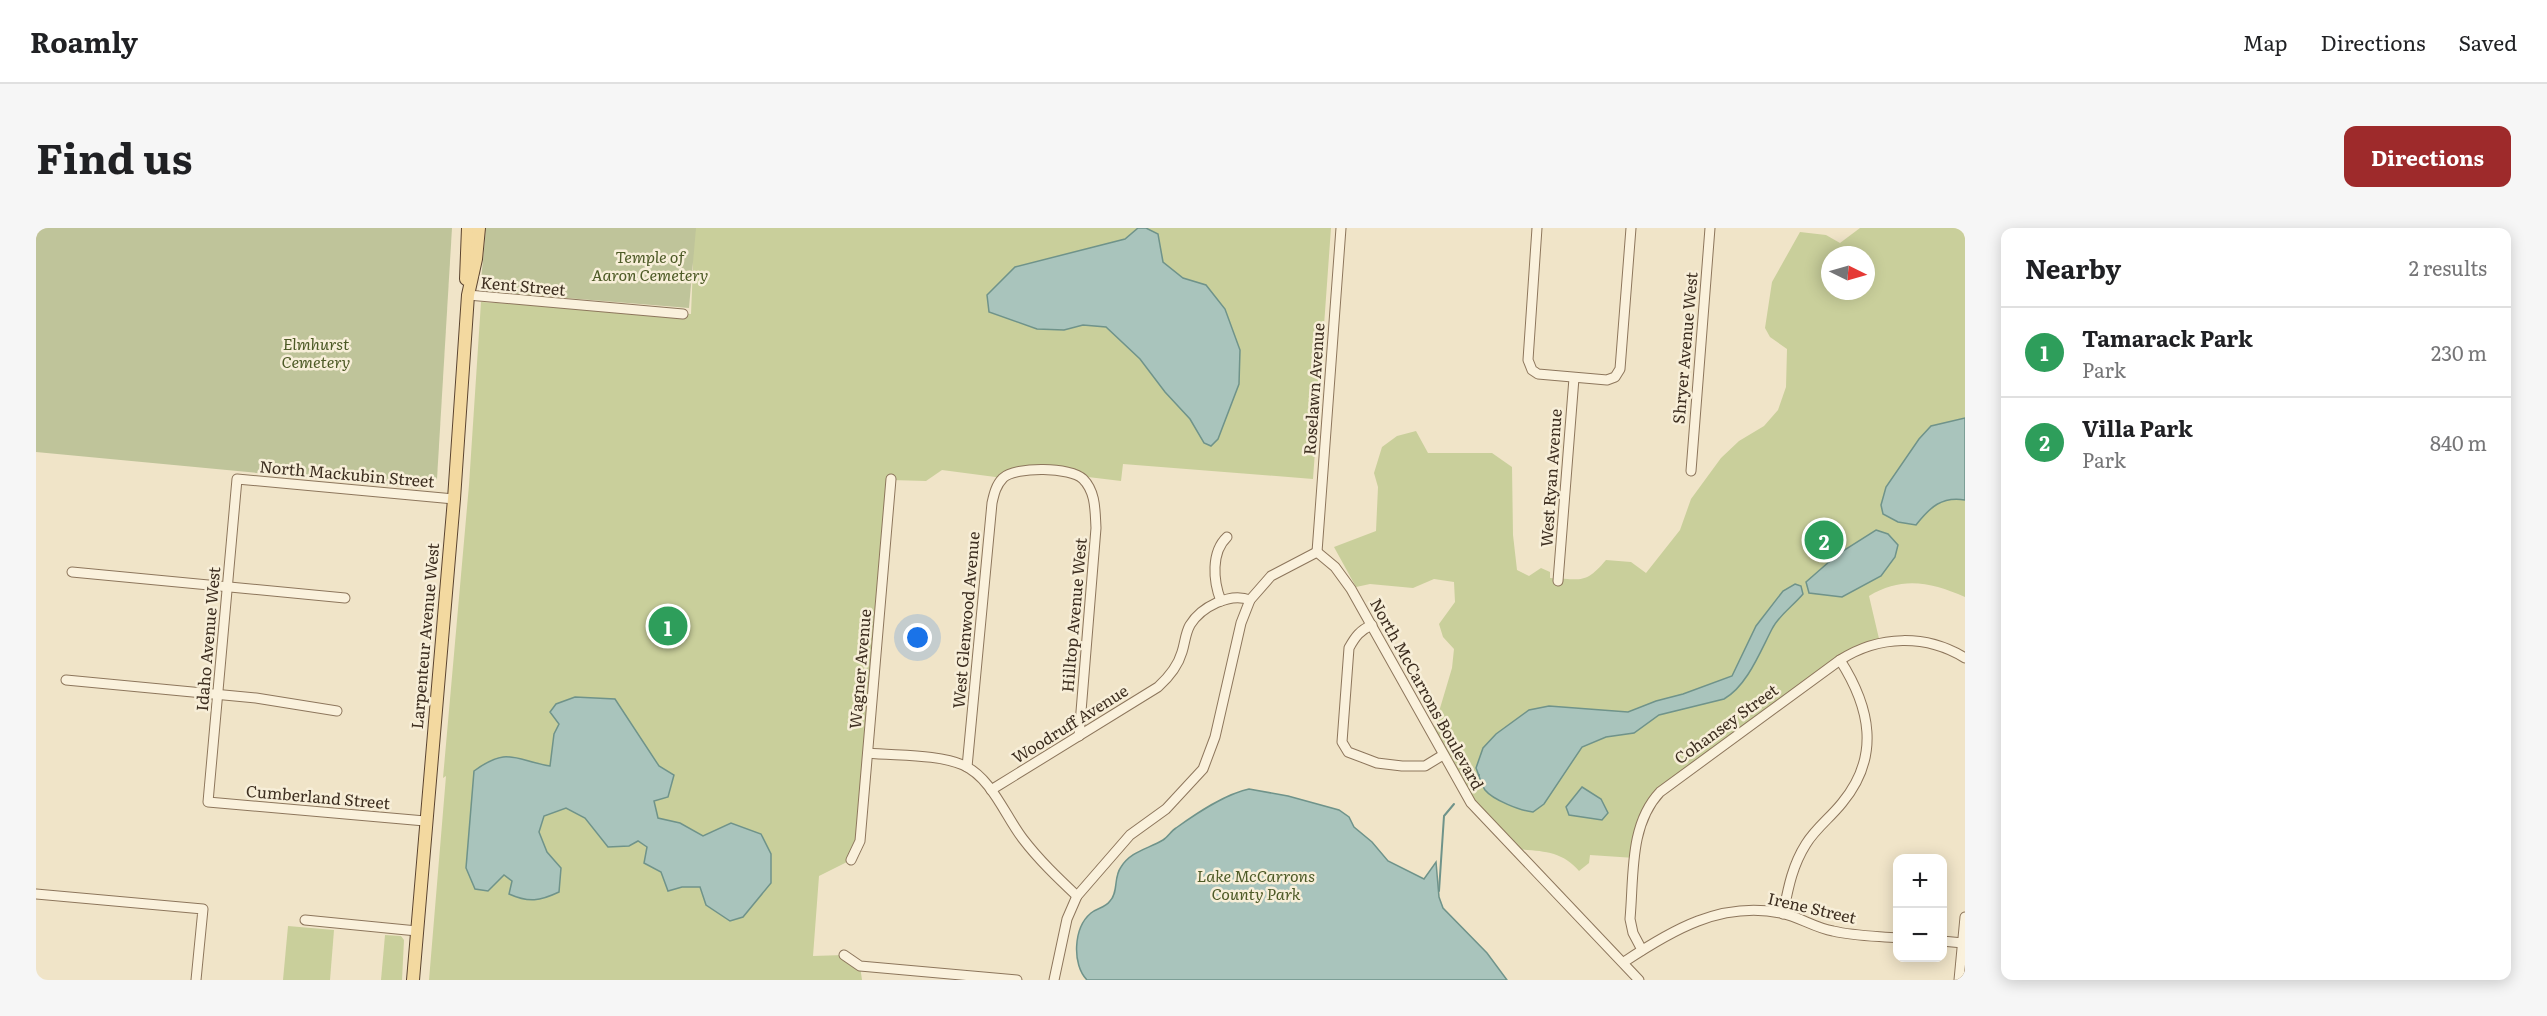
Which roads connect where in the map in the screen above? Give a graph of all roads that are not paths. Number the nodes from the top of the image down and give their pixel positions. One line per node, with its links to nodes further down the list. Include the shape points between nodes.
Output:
1 (468, 228): 7 (main road, Larpenteur Avenue West)
2 (479, 228): 7 (main road, Larpenteur Avenue West)
3 (1341, 228): 16 (street, Roselawn Avenue)
4 (1537, 228): 9 (street, via 1528,360 1538,374)
5 (1631, 228): 9 (street, via 1620,369 1607,380)
6 (1710, 228): 10 (street, Shryer Avenue West)
7 (468, 295): 8 (street, Kent Street); 14 (main road, Larpenteur Avenue West)
8 (683, 314)
9 (1574, 378): 18 (street, West Ryan Avenue)
10 (1691, 471)
11 (237, 479): 14 (street, North Mackubin Street); 19 (street, Idaho Avenue West)
12 (891, 479): 30 (street, Wagner Avenue)
13 (1093, 496): 29 (street, Hilltop Avenue West, via 1096,528); 32 (street, West Glenwood Avenue, via 1081,477 1068,472 1022,469 1003,478 995,489)
14 (454, 499): 35 (main road, Larpenteur Avenue West)
15 (1227, 537): 22 (street, via 1220,544 1214,575)
16 (1317, 552): 21 (street, via 1271,576); 23 (street, North McCarrons Boulevard, via 1343,576)
17 (72, 572): 19 (street)
18 (1558, 581)
19 (227, 587): 20 (street); 27 (street, Idaho Avenue West)
20 (345, 598)
21 (1250, 600): 22 (street, via 1238,595); 38 (street, via 1203,769 1166,808 1130,835)
22 (1221, 601): 29 (street, Woodruff Avenue, via 1190,625 1179,662 1166,679)
23 (1372, 625): 31 (street, North McCarrons Boulevard); 31 (street, via 1355,637 1349,648 1342,742 1348,752 1377,763 1425,766)
24 (1965, 658): 25 (street, Cohansey Street, via 1935,644 1908,640 1865,647)
25 (1840, 660): 39 (street, via 1863,705 1868,732 1864,760 1843,802 1801,852 1790,880); 46 (street, Cohansey Street, via 1666,786 1647,807 1638,835 1630,919)
26 (66, 680): 27 (street)
27 (218, 694): 28 (street); 34 (street, Idaho Avenue West)
28 (336, 711)
29 (1078, 736): 33 (street, Woodruff Avenue)
30 (868, 753): 32 (street, via 942,760); 36 (street, Wagner Avenue, via 860,841)
31 (1443, 755): 48 (street, North McCarrons Boulevard, via 1471,803)
32 (967, 767): 33 (street)
33 (991, 790): 38 (street, via 1024,840)
34 (208, 802): 35 (street, Cumberland Street)
35 (425, 821): 42 (main road, Larpenteur Avenue West)
36 (851, 860)
37 (36, 894): 49 (street, via 203,909)
38 (1077, 896): 52 (street, via 1067,919)
39 (1784, 914): 43 (street, Irene Street, via 1831,931); 46 (street, Irene Street, via 1738,910 1707,916)
40 (1965, 917): 45 (street)
41 (305, 920): 42 (street)
42 (417, 931): 50 (main road, Larpenteur Avenue West)
43 (1893, 937)
44 (1947, 941): 45 (street)
45 (1963, 943): 54 (street)
46 (1642, 950): 48 (street, Irene Street)
47 (843, 956): 51 (street, via 860,966)
48 (1624, 962): 53 (street, North McCarrons Boulevard)
49 (196, 980)
50 (413, 980)
51 (1017, 980)
52 (1054, 980)
53 (1639, 980)
54 (1959, 980)

